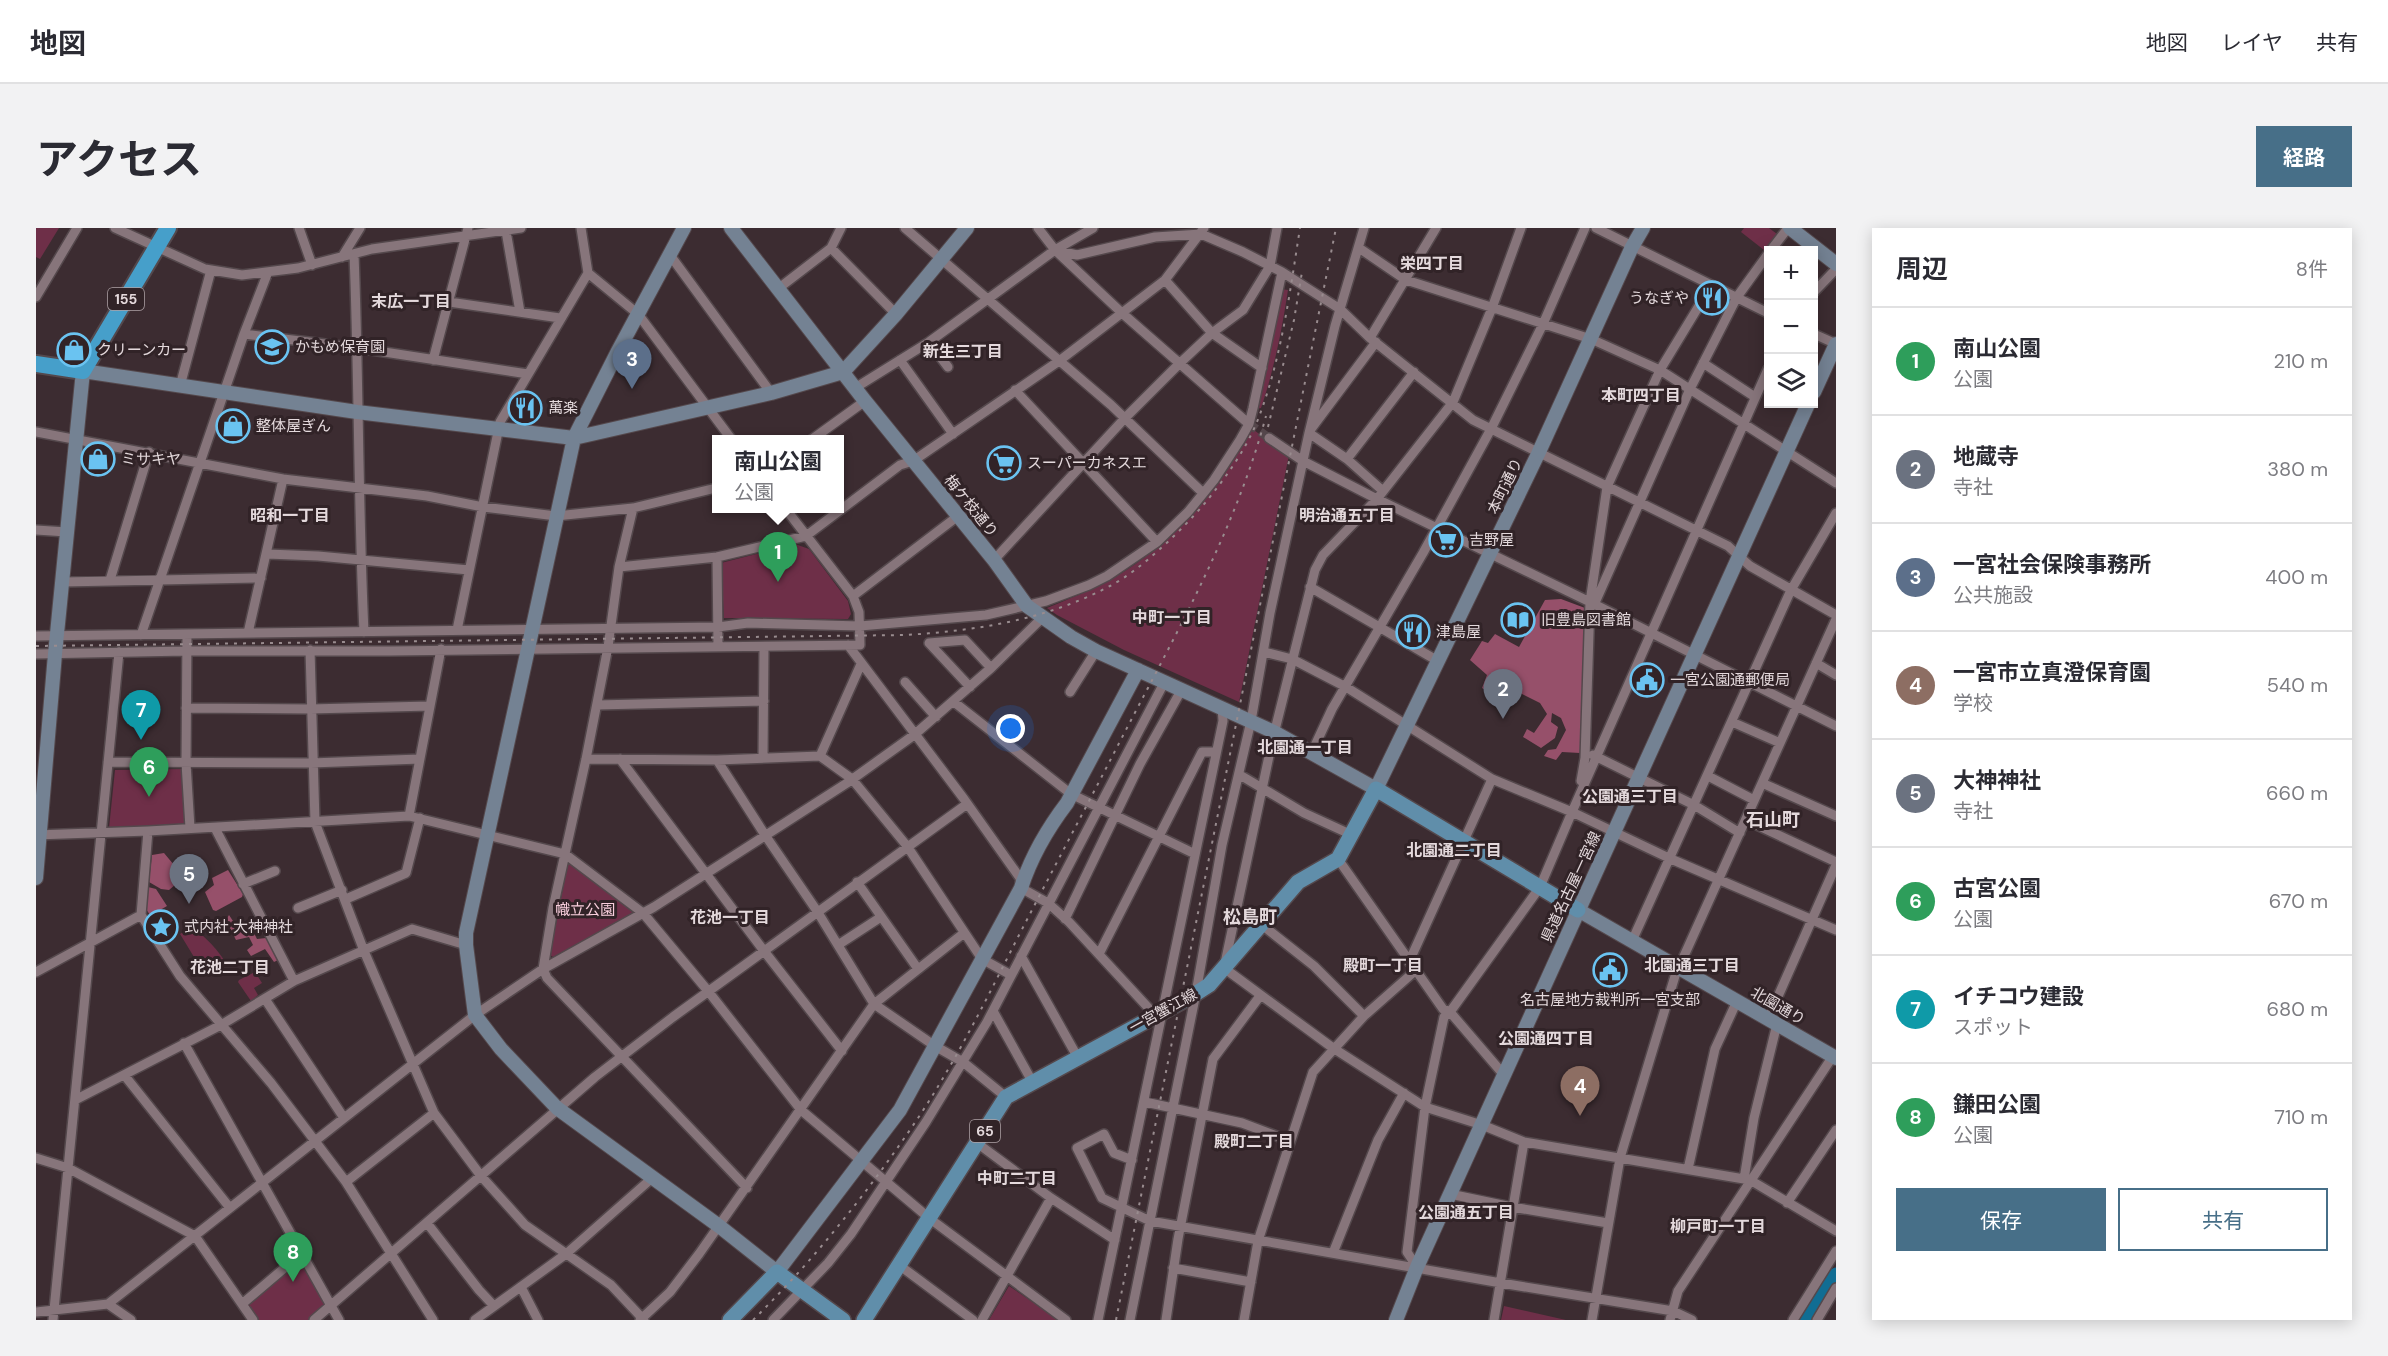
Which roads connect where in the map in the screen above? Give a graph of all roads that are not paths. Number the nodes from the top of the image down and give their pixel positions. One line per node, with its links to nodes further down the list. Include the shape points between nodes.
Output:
1 (77, 228): 50 (street)
2 (115, 228): 30 (street)
3 (168, 228): 30 (highway, 155)
4 (299, 228): 40 (street)
5 (360, 228): 36 (street)
6 (521, 228): 24 (street)
7 (581, 228): 46 (street)
8 (684, 228): 35 (street)
9 (731, 228): 51 (street, 梅ケ枝通り)
10 (840, 228): 31 (street)
11 (905, 228): 37 (street)
12 (967, 228): 37 (street)
13 (1038, 228): 33 (street)
14 (1150, 228): 27 (street)
15 (1277, 228): 41 (street)
16 (1364, 228): 32 (street)
17 (1436, 228): 48 (street)
18 (1521, 228): 57 (street)
19 (1585, 228): 65 (street)
20 (1596, 228): 29 (street)
21 (1643, 228): 29 (street, 本町通り)
22 (1789, 228): 28 (street); 39 (street)
23 (1090, 229): 33 (street)
24 (506, 231): 26 (street); 60 (street)
25 (1203, 231): 27 (street); 41 (street); 47 (street)
26 (467, 233): 34 (street); 56 (street)
27 (1155, 237): 33 (street, via 1077,255)
28 (1775, 246)
29 (1632, 247): 49 (street); 69 (street, 本町通り)
30 (156, 248): 43 (street); 84 (highway, 155)
31 (831, 248): 51 (street); 63 (street)
32 (1359, 248): 48 (street); 58 (street)
33 (1055, 250): 55 (street); 61 (street)
34 (354, 254): 36 (street); 73 (street)
35 (670, 255): 62 (street); 95 (street)
36 (342, 257): 40 (street)
37 (941, 259): 55 (street); 63 (street)
38 (1764, 260): 54 (street)
39 (1836, 264)
40 (312, 265): 44 (street)
41 (1270, 266): 45 (street); 66 (street, via 1244,310)
42 (1836, 269): 52 (street)
43 (212, 270): 44 (street); 89 (street)
44 (268, 272): 67 (street)
45 (1282, 272): 58 (street); 82 (street)
46 (588, 273): 62 (street); 64 (street)
47 (1165, 280): 61 (street); 66 (street)
48 (1406, 280): 57 (street); 70 (street)
49 (1711, 286): 54 (street); 83 (street)
50 (39, 287): 53 (street)
51 (779, 288): 85 (street, 梅ケ枝通り)
52 (1818, 288)
53 (36, 297)
54 (1737, 297): 59 (street); 77 (street)
55 (989, 300): 71 (street); 76 (street)
56 (448, 302): 60 (street); 74 (street)
57 (1492, 308): 65 (street); 98 (street)
58 (1340, 309): 70 (street); 108 (street)
59 (1764, 311)
60 (520, 312): 64 (street)
61 (1122, 313): 76 (street); 79 (street)
62 (638, 314): 99 (street); 113 (street)
63 (896, 314): 85 (street)
64 (560, 318): 87 (street)
65 (1543, 324): 69 (street); 105 (street)
66 (1212, 333): 79 (street); 82 (street)
67 (244, 334): 73 (street); 94 (street)
68 (1818, 336): 72 (street)
69 (1591, 339): 83 (street); 117 (street, 本町通り)
70 (1373, 340): 86 (street); 108 (street)
71 (929, 342): 75 (street); 80 (street)
72 (1836, 344): 81 (street)
73 (358, 348): 74 (street); 101 (street)
74 (433, 360): 87 (street)
75 (900, 360): 91 (street); 109 (street)
76 (1059, 361): 93 (street); 102 (street)
77 (1703, 363): 92 (street); 96 (street)
78 (36, 364): 84 (highway)
79 (1179, 364): 102 (street); 103 (street)
80 (948, 367)
81 (1831, 367): 90 (street)
82 (1262, 368): 103 (street)
83 (1660, 370): 92 (street); 126 (street)
84 (83, 371): 89 (street); 112 (street)
85 (843, 372): 91 (street, 梅ケ枝通り); 95 (street)
86 (1414, 372): 98 (street); 118 (street)
87 (528, 374): 106 (street)
88 (1764, 378): 96 (street)
89 (180, 386): 94 (street)
90 (1818, 386)
91 (855, 388): 97 (street, 梅ケ枝通り)
92 (1690, 389): 104 (street); 131 (street)
93 (1016, 390): 109 (street); 122 (street)
94 (225, 392): 101 (street); 121 (street)
95 (771, 393): 99 (street)
96 (1755, 397): 104 (street)
97 (865, 401): 111 (street); 119 (street, 梅ケ枝通り)
98 (1453, 402): 105 (street, via 1473,420); 128 (street)
99 (707, 408): 110 (street); 113 (street)
100 (1806, 408): 116 (street, 県道名古屋一宮線)
101 (357, 412): 106 (street); 125 (street)
102 (1125, 418): 122 (street); 129 (street)
103 (1249, 424): 129 (street)
104 (1743, 425): 116 (street); 142 (street)
105 (1491, 429): 117 (street); 140 (street)
106 (497, 430): 113 (street); 132 (street)
107 (36, 432): 112 (street)
108 (1309, 432): 118 (street); 120 (street)
109 (953, 434): 119 (street)
110 (728, 435)
111 (819, 435)
112 (76, 438): 115 (street); 143 (street)
113 (574, 438): 138 (street)
114 (1269, 438): 120 (street)
115 (149, 452): 121 (street); 155 (street)
116 (1786, 452): 124 (street); 149 (street, 県道名古屋一宮線)
117 (1539, 454): 126 (street); 147 (street, 本町通り)
118 (1347, 459): 128 (street)
119 (913, 461): 133 (street, via 900,465); 139 (street, 梅ケ枝通り)
120 (1303, 461): 130 (street); 188 (street)
121 (201, 462): 123 (street); 156 (street)
122 (1083, 464): 145 (street); 150 (street)
123 (283, 479): 125 (street); 146 (street)
124 (1836, 483)
125 (358, 487): 132 (street); 151 (street)
126 (1607, 487): 131 (street); 161 (street)
127 (712, 489): 134 (street)
128 (1383, 491): 130 (street)
129 (1203, 493): 145 (street)
130 (1377, 500): 140 (street); 158 (street, via 1323,555)
131 (1640, 502): 142 (street); 161 (street)
132 (483, 507): 138 (street); 153 (street)
133 (844, 507)
134 (633, 508): 138 (street); 152 (street)
135 (789, 513): 144 (street)
136 (836, 513): 144 (street)
137 (1836, 513): 159 (street)
138 (556, 516): 170 (street)
139 (958, 516): 150 (street, 梅ケ枝通り); 160 (street)
140 (1437, 528): 147 (street); 166 (street)
141 (36, 530): 143 (street)
142 (1697, 531): 149 (street, via 1728,546); 175 (street)
143 (67, 532): 157 (street)
144 (806, 536): 148 (street); 160 (street)
145 (1157, 542): 162 (street, via 1089,585)
146 (267, 554): 151 (street); 154 (street)
147 (1490, 555): 161 (street); 193 (street, 本町通り)
148 (717, 557): 152 (street); 167 (street)
149 (1740, 557): 159 (street); 191 (street, 県道名古屋一宮線)
150 (994, 560): 162 (street, 梅ケ枝通り)
151 (362, 561): 153 (street); 171 (street)
152 (619, 567): 168 (street)
153 (469, 570): 169 (street)
154 (261, 578): 156 (street); 172 (street)
155 (110, 580): 156 (street); 157 (street)
156 (159, 580): 173 (street)
157 (63, 582): 176 (street)
158 (1310, 587): 166 (street); 192 (street)
159 (1791, 590): 163 (street); 201 (street)
160 (853, 596): 165 (street)
161 (1592, 603): 175 (street); 224 (street)
162 (1027, 606): 164 (street, 梅ケ枝通り); 165 (street, via 986,615)
163 (1836, 617): 194 (street)
164 (1042, 618): 186 (street, 梅ケ枝通り); 196 (street)
165 (860, 626): 167 (street, via 748,623); 178 (street, via 860,645)
166 (1381, 626): 193 (street); 203 (street)
167 (718, 627): 168 (street); 180 (street)
168 (610, 629): 170 (street); 179 (street)
169 (458, 630): 170 (street); 171 (street)
170 (531, 630): 182 (street)
171 (364, 632): 172 (street)
172 (248, 633): 174 (street)
173 (141, 634): 174 (street); 176 (street)
174 (187, 634): 185 (street)
175 (1652, 634): 191 (street); 225 (street)
176 (57, 635): 177 (street); 190 (street)
177 (36, 636)
178 (848, 645): 181 (street); 195 (street)
179 (608, 647): 180 (street); 182 (street); 208 (street)
180 (718, 647): 181 (street)
181 (764, 647): 206 (street)
182 (527, 648): 183 (street); 264 (street)
183 (441, 649): 184 (street); 209 (street)
184 (309, 650): 185 (street); 213 (street)
185 (186, 651): 187 (street); 212 (street)
186 (1096, 651): 197 (street, 梅ケ枝通り); 205 (street)
187 (119, 652): 190 (street); 232 (street)
188 (1264, 652): 192 (street); 215 (street)
189 (36, 654): 190 (street)
190 (55, 654): 261 (street)
191 (1694, 656): 201 (street); 237 (street, 県道名古屋一宮線)
192 (1292, 659): 203 (street); 219 (street)
193 (1438, 661): 217 (street, 本町通り)
194 (1816, 663): 198 (street); 211 (street)
195 (861, 664): 220 (street); 226 (street)
196 (991, 668): 202 (street); 202 (street, via 965,640 929,643)
197 (1138, 670): 199 (street, 梅ケ枝通り); 243 (street)
198 (1836, 675)
199 (1165, 681): 204 (street, 梅ケ枝通り); 247 (street)
200 (905, 682): 214 (street)
201 (1749, 683): 211 (street); 216 (street)
202 (970, 687): 207 (street)
203 (1346, 687): 217 (street); 223 (street)
204 (1182, 688): 210 (street, 梅ケ枝通り); 249 (street)
205 (1070, 692)
206 (764, 701): 208 (street); 227 (street)
207 (954, 702): 214 (street); 243 (street)
208 (597, 705): 229 (street)
209 (430, 706): 213 (street); 228 (street)
210 (1222, 707): 215 (street, 梅ケ枝通り); 222 (street, via 1223,721)
211 (1797, 707): 218 (street); 221 (street)
212 (186, 708): 213 (street); 233 (street)
213 (310, 709): 234 (street)
214 (936, 717): 220 (street)
215 (1251, 721): 219 (street); 235 (street)
216 (1732, 722): 221 (street); 236 (street)
217 (1408, 725): 239 (street); 241 (street, 本町通り)
218 (1836, 726)
219 (1274, 732): 223 (street); 242 (street)
220 (914, 735): 238 (street); 245 (street)
221 (1780, 743): 240 (street)
222 (1215, 752): 262 (street, via 1202,752); 269 (street)
223 (1312, 752): 241 (street)
224 (1585, 753): 225 (street); 248 (street, via 1584,772)
225 (1597, 755): 237 (street); 248 (street)
226 (820, 756): 227 (street); 238 (street)
227 (763, 758): 231 (street)
228 (420, 759): 234 (street); 250 (street)
229 (586, 759): 230 (street); 268 (street)
230 (620, 759): 231 (street); 274 (street)
231 (717, 760): 265 (street)
232 (108, 762): 233 (street); 259 (street)
233 (186, 763): 234 (street); 255 (street)
234 (311, 763): 254 (street)
235 (1239, 775): 242 (street); 312 (street, via 1222,845)
236 (1708, 776): 244 (street); 246 (street)
237 (1640, 777): 246 (street); 258 (street, 県道名古屋一宮線)
238 (852, 779): 265 (street); 267 (street)
239 (1492, 779): 248 (street); 266 (street)
240 (1762, 783): 244 (street); 251 (street)
241 (1376, 789): 263 (main road, 一宮蟹江線 / 65); 266 (main road)
242 (1262, 790): 263 (street); 304 (street)
243 (1071, 794): 247 (street); 280 (street, via 1037,850)
244 (1754, 800): 253 (street)
245 (967, 804): 267 (street); 280 (street, via 1020,878)
246 (1695, 805): 260 (street); 271 (street)
247 (1099, 808): 249 (street); 282 (street)
248 (1572, 812): 258 (street); 279 (street)
249 (1116, 815): 262 (street); 289 (street)
250 (409, 816): 252 (street); 254 (street)
251 (1836, 816)
252 (420, 818): 264 (street); 281 (street, via 406,873)
253 (1746, 820): 260 (street); 272 (street)
254 (315, 822): 256 (street); 281 (street)
255 (190, 828): 256 (street); 257 (street)
256 (214, 828): 278 (street)
257 (148, 831): 259 (street); 287 (street)
258 (1614, 832): 271 (street); 284 (street, 県道名古屋一宮線)
259 (102, 833): 261 (street); 295 (street)
260 (1740, 833): 276 (street)
261 (38, 835): 275 (street)
262 (1159, 835): 269 (street); 300 (street)
263 (1352, 835): 270 (main road, 一宮蟹江線 / 65)
264 (489, 836): 268 (street); 296 (street)
265 (765, 836): 274 (street); 285 (street)
266 (1465, 842): 279 (main road); 303 (street)
267 (907, 846): 277 (street); 293 (street)
268 (565, 854): 286 (street); 306 (street)
269 (1195, 854): 319 (street)
270 (1338, 859): 291 (main road, 一宮蟹江線 / 65, via 1298,882); 303 (street)
271 (1671, 859): 276 (street); 294 (street)
272 (1836, 863): 290 (street)
273 (275, 872): 278 (street)
274 (707, 873): 286 (street); 299 (street)
275 (36, 878)
276 (1719, 879): 290 (street); 305 (street)
277 (856, 882): 285 (street); 288 (street)
278 (243, 884): 310 (street)
279 (1540, 887): 284 (main road); 318 (street)
280 (1021, 888): 282 (street); 302 (street)
281 (344, 895): 283 (street); 298 (street)
282 (1048, 903): 289 (street); 301 (street)
283 (298, 908)
284 (1578, 910): 294 (street, 北園通り); 333 (street, 県道名古屋一宮線)
285 (817, 911): 297 (street); 299 (street)
286 (643, 914): 306 (street); 311 (street)
287 (141, 915): 295 (street); 323 (street, via 180,976)
288 (881, 917): 297 (street); 307 (street)
289 (1065, 919): 300 (street)
290 (1811, 919): 292 (street); 322 (street)
291 (1262, 925): 304 (main road, 一宮蟹江線 / 65); 321 (street, via 1314,966)
292 (1836, 930)
293 (964, 933): 302 (street); 307 (street)
294 (1632, 941): 305 (street, 北園通り)
295 (90, 943): 308 (street); 338 (street)
296 (466, 945): 298 (street, via 412,929); 320 (street)
297 (838, 945): 316 (street)
298 (364, 951): 310 (street); 332 (street)
299 (764, 951): 311 (street); 327 (street)
300 (1099, 954): 319 (street)
301 (1021, 956): 309 (street); 330 (street)
302 (982, 959): 309 (street); 325 (street)
303 (1412, 966): 318 (street, via 1443,1009); 321 (street)
304 (1224, 968): 312 (main road, 一宮蟹江線 / 65); 313 (street)
305 (1680, 968): 315 (street, 北園通り); 354 (street)
306 (543, 969): 320 (street); 329 (street, via 547,978)
307 (918, 969): 316 (street)
308 (36, 972)
309 (1011, 975): 317 (street)
310 (294, 981): 314 (street)
311 (708, 991): 329 (street); 343 (street)
312 (1196, 993): 319 (main road, 一宮蟹江線 / 65); 342 (street)
313 (1260, 996): 326 (street); 345 (street, via 1213,1059)
314 (265, 999): 323 (street); 346 (street)
315 (1737, 1001): 322 (street, 北園通り); 358 (street, via 1715,1049)
316 (874, 1004): 325 (street); 327 (street)
317 (993, 1011): 331 (street); 335 (street)
318 (1450, 1012): 333 (street); 340 (street, via 1444,1017)
319 (1160, 1013): 330 (main road, 一宮蟹江線 / 65); 339 (street)
320 (475, 1015): 332 (street); 341 (street)
321 (1364, 1016): 326 (street)
322 (1773, 1022): 328 (street, 北園通り); 361 (street, via 1754,1118)
323 (221, 1025): 324 (street); 350 (street, via 271,1083)
324 (184, 1043): 334 (street); 364 (street)
325 (935, 1046): 331 (street); 356 (street, via 900,1110)
326 (1333, 1048): 336 (street); 349 (street, via 1313,1072)
327 (842, 1051): 343 (street)
328 (1835, 1055): 361 (street)
329 (622, 1056): 341 (street); 365 (street)
330 (1078, 1058): 335 (main road, 一宮蟹江線 / 65)
331 (963, 1062): 337 (street); 362 (street)
332 (412, 1064): 344 (street); 346 (street)
333 (1504, 1075): 347 (street, 県道名古屋一宮線)
334 (125, 1076): 338 (street); 371 (street)
335 (1033, 1083): 337 (main road, 一宮蟹江線 / 65)
336 (1404, 1094): 340 (street); 384 (street, via 1378,1140)
337 (1006, 1098): 352 (main road, 一宮蟹江線 / 65)
338 (75, 1100): 357 (street)
339 (1145, 1102): 342 (street); 355 (street)
340 (1425, 1107): 347 (street); 388 (street, via 1407,1252)
341 (557, 1108): 359 (street); 360 (street)
342 (1173, 1108): 345 (street); 373 (street)
343 (801, 1110): 356 (street); 365 (street)
344 (434, 1113): 359 (street); 363 (street)
345 (1203, 1113): 349 (street); 377 (street)
346 (344, 1118): 350 (street)
347 (1482, 1125): 351 (street); 366 (street, 県道名古屋一宮線)
348 (1836, 1130): 368 (street)
349 (1290, 1141): 381 (street)
350 (314, 1142): 363 (street); 364 (street)
351 (1524, 1142): 354 (street); 370 (street)
352 (977, 1143): 367 (street); 372 (main road, 一宮蟹江線 / 65)
353 (36, 1158): 357 (street)
354 (1620, 1158): 358 (street); 375 (street)
355 (1132, 1160): 369 (street); 369 (street, via 1114,1154 1104,1134 1077,1148 1102,1198)
356 (861, 1162): 362 (street); 390 (street)
357 (68, 1168): 379 (street); 403 (street)
358 (1688, 1169): 361 (street)
359 (481, 1176): 374 (street); 386 (street, via 525,1225)
360 (651, 1179): 376 (street); 386 (street)
361 (1747, 1180): 368 (street); 404 (street, via 1678,1291)
362 (887, 1181): 372 (street); 396 (street, via 851,1234)
363 (346, 1182): 383 (street)
364 (262, 1183): 371 (street); 385 (street)
365 (747, 1188): 376 (street)
366 (1450, 1194): 370 (street); 388 (street, 県道名古屋一宮線)
367 (1051, 1198): 380 (street); 391 (street)
368 (1787, 1203): 378 (street)
369 (1122, 1207): 373 (street); 380 (street)
370 (1512, 1207): 375 (street); 393 (street)
371 (230, 1208): 379 (street)
372 (930, 1218): 387 (main road, 一宮蟹江線 / 65); 391 (street)
373 (1150, 1221): 377 (street); 421 (street)
374 (428, 1223): 383 (street); 401 (street)
375 (1608, 1223): 397 (street)
376 (719, 1227): 390 (street); 405 (street, via 670,1292)
377 (1180, 1227): 381 (street); 389 (street)
378 (1836, 1231)
379 (195, 1236): 398 (street); 399 (street)
380 (1115, 1240): 420 (street)
381 (1258, 1241): 384 (street); 392 (street)
382 (1836, 1251): 428 (street)
383 (392, 1253): 400 (street); 410 (street)
384 (1333, 1253): 388 (street)
385 (301, 1254): 399 (street); 400 (street)
386 (566, 1254): 394 (street); 405 (street, via 610,1285)
387 (899, 1265): 416 (main road, 一宮蟹江線 / 65); 417 (street)
388 (1417, 1267): 393 (street); 424 (street, 県道名古屋一宮線)
389 (1173, 1268): 392 (street); 422 (street)
390 (777, 1272): 396 (main road); 413 (main road)
391 (1006, 1277): 418 (street); 419 (street)
392 (1251, 1282): 423 (street)
393 (1501, 1283): 397 (street); 425 (street)
394 (520, 1287): 401 (street); 412 (street)
395 (1836, 1288): 429 (street)
396 (801, 1291): 414 (street); 415 (main road)
397 (1595, 1299): 404 (street); 426 (street)
398 (108, 1304): 403 (street); 406 (street)
399 (242, 1304): 407 (street)
400 (331, 1305): 408 (street); 409 (street)
401 (494, 1306): 411 (street)
402 (36, 1312): 403 (street)
403 (54, 1315)
404 (1671, 1316): 427 (street)
405 (642, 1319)
406 (131, 1320)
407 (253, 1320)
408 (314, 1320)
409 (339, 1320)
410 (433, 1320)
411 (475, 1320)
412 (538, 1320)
413 (730, 1320)
414 (773, 1320)
415 (843, 1320)
416 (864, 1320)
417 (973, 1320)
418 (982, 1320)
419 (1066, 1320)
420 (1098, 1320)
421 (1130, 1320)
422 (1166, 1320)
423 (1244, 1320)
424 (1396, 1320)
425 (1494, 1320)
426 (1592, 1320)
427 (1692, 1320)
428 (1793, 1320)
429 (1816, 1320)

